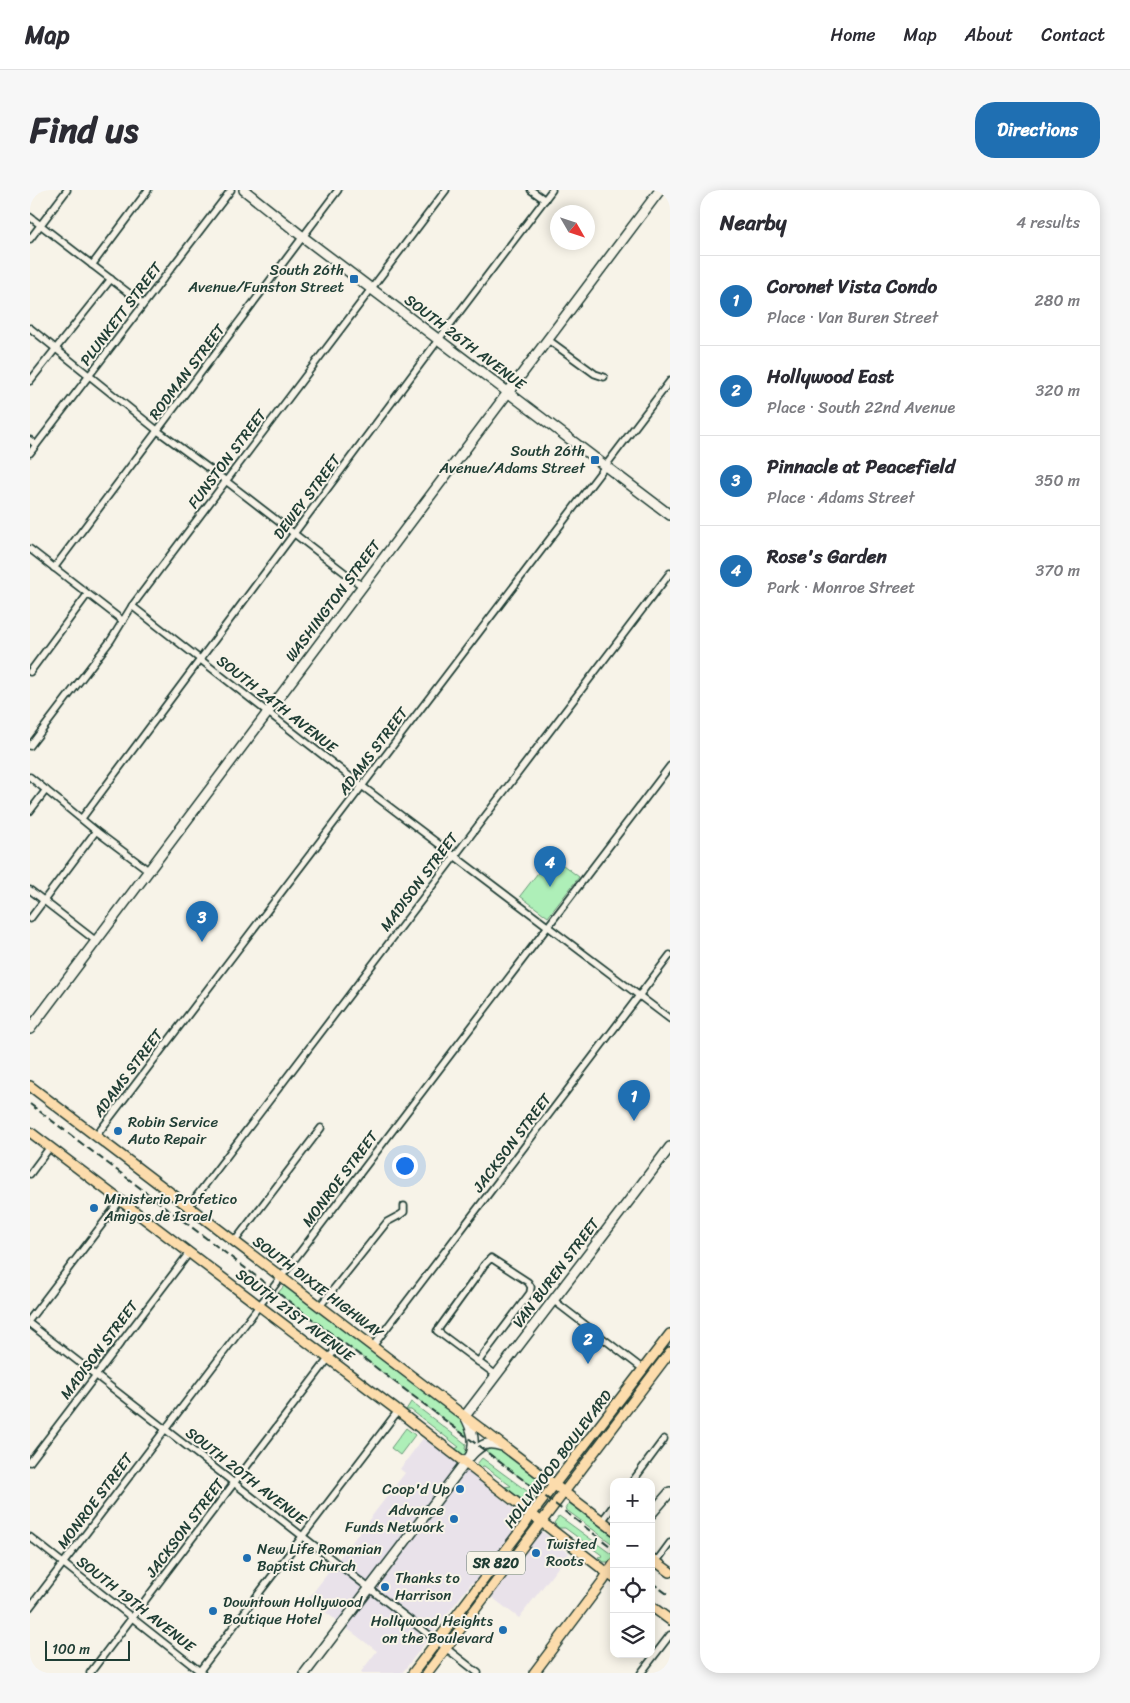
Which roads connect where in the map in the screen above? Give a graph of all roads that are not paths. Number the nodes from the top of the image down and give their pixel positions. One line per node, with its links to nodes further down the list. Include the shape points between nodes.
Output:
1 (67, 190): 12 (street)
2 (148, 190): 15 (street)
3 (231, 190): 18 (street, PLUNKETT STREET)
4 (244, 190): 13 (street, SOUTH 26TH AVENUE)
5 (338, 190): 13 (street, RODMAN STREET)
6 (446, 190): 17 (street, FUNSTON STREET)
7 (531, 190): 10 (street)
8 (552, 190): 10 (street, DEWEY STREET)
9 (660, 190): 21 (street, WASHINGTON STREET)
10 (545, 200): 20 (street, DEWEY STREET)
11 (30, 217): 12 (street)
12 (40, 225): 14 (street); 15 (street)
13 (303, 237): 17 (street, SOUTH 26TH AVENUE); 28 (street, RODMAN STREET)
14 (30, 239)
15 (92, 265): 16 (street)
16 (110, 279): 18 (street); 22 (street)
17 (371, 288): 20 (street, SOUTH 26TH AVENUE); 33 (street, FUNSTON STREET)
18 (143, 304): 23 (street, PLUNKETT STREET)
19 (30, 328): 22 (street)
20 (439, 339): 27 (street, SOUTH 26TH AVENUE); 35 (street, DEWEY STREET)
21 (548, 339): 24 (street, via 595,374); 27 (street, WASHINGTON STREET)
22 (56, 347): 23 (street); 25 (street)
23 (91, 376): 28 (street); 30 (street, PLUNKETT STREET)
24 (604, 377)
25 (30, 381)
26 (670, 381): 32 (street, ADAMS STREET)
27 (508, 392): 32 (street, SOUTH 26TH AVENUE); 39 (street, WASHINGTON STREET)
28 (158, 431): 33 (street); 37 (street, RODMAN STREET)
29 (30, 440): 30 (street)
30 (36, 445): 31 (street, PLUNKETT STREET)
31 (30, 453)
32 (606, 466): 34 (street, SOUTH 26TH AVENUE); 49 (street, ADAMS STREET)
33 (226, 481): 35 (street); 41 (street, FUNSTON STREET)
34 (670, 515)
35 (295, 534): 39 (street); 43 (street, DEWEY STREET)
36 (30, 549): 37 (street)
37 (54, 568): 40 (street)
38 (670, 573): 54 (street, MADISON STREET)
39 (362, 586): 45 (street, WASHINGTON STREET)
40 (87, 595): 42 (street); 44 (street)
41 (132, 606): 42 (street, FUNSTON STREET); 43 (street, SOUTH 24TH AVENUE)
42 (122, 622): 46 (street, FUNSTON STREET)
43 (200, 659): 45 (street, SOUTH 24TH AVENUE); 52 (street, DEWEY STREET)
44 (31, 668)
45 (267, 712): 49 (street, SOUTH 24TH AVENUE); 55 (street, WASHINGTON STREET)
46 (30, 746)
47 (670, 766): 59 (street, MONROE STREET)
48 (30, 777): 50 (street)
49 (362, 786): 54 (street, SOUTH 24TH AVENUE); 68 (street, ADAMS STREET)
50 (46, 790): 51 (street); 52 (street)
51 (30, 811)
52 (82, 818): 53 (street)
53 (96, 831): 55 (street); 57 (street)
54 (455, 856): 59 (street, SOUTH 24TH AVENUE); 73 (street, MADISON STREET)
55 (148, 870): 60 (street, WASHINGTON STREET)
56 (30, 890): 57 (street)
57 (44, 901): 58 (street); 60 (street)
58 (30, 919)
59 (548, 926): 62 (street, SOUTH 24TH AVENUE); 77 (street, MONROE STREET)
60 (96, 941): 64 (street, WASHINGTON STREET)
61 (670, 955): 62 (street, JACKSON STREET)
62 (639, 995): 63 (street, SOUTH 24TH AVENUE); 84 (street, JACKSON STREET)
63 (670, 1018)
64 (30, 1029)
65 (30, 1086): 68 (main road, SOUTH DIXIE HIGHWAY)
66 (321, 1128): 75 (street)
67 (30, 1132): 69 (main road, SOUTH 21ST AVENUE)
68 (96, 1136): 73 (main road, SOUTH DIXIE HIGHWAY)
69 (50, 1147): 71 (street); 72 (main road, SOUTH 21ST AVENUE)
70 (670, 1147): 78 (street, VAN BUREN STREET)
71 (30, 1174)
72 (120, 1201): 76 (main road, SOUTH 21ST AVENUE); 81 (street)
73 (189, 1206): 75 (main road, SOUTH DIXIE HIGHWAY)
74 (404, 1206): 80 (street, via 404,1212 387,1222)
75 (235, 1241): 77 (main road, SOUTH DIXIE HIGHWAY)
76 (189, 1253): 79 (main road, SOUTH 21ST AVENUE); 89 (street, MADISON STREET)
77 (282, 1277): 79 (street, MONROE STREET); 80 (main road, SOUTH DIXIE HIGHWAY)
78 (552, 1300): 88 (street); 90 (street, VAN BUREN STREET)
79 (260, 1305): 86 (main road, SOUTH 21ST AVENUE); 93 (street, MONROE STREET)
80 (320, 1306): 84 (main road, SOUTH DIXIE HIGHWAY)
81 (30, 1319)
82 (30, 1324): 89 (street, SOUTH 20TH AVENUE)
83 (670, 1334): 88 (main road, HOLLYWOOD BOULEVARD / SR 820)
84 (373, 1346): 92 (main road, SOUTH DIXIE HIGHWAY)
85 (670, 1352): 96 (main road, HOLLYWOOD BOULEVARD / SR 820)
86 (332, 1354): 91 (main road, SOUTH 21ST AVENUE); 101 (street, JACKSON STREET)
87 (478, 1362): 87 (street, via 530,1293 531,1287 491,1258 437,1331); 90 (street)
88 (643, 1369): 94 (main road, HOLLYWOOD BOULEVARD / SR 820)
89 (96, 1375): 93 (street, SOUTH 20TH AVENUE); 99 (street, MADISON STREET)
90 (496, 1375): 92 (street, VAN BUREN STREET)
91 (398, 1410): 98 (main road, SOUTH 21ST AVENUE); 110 (street)
92 (465, 1416): 97 (main road, SOUTH DIXIE HIGHWAY); 98 (street, via 473,1434 474,1447)
93 (166, 1429): 101 (street, SOUTH 20TH AVENUE); 115 (street, MONROE STREET)
94 (592, 1437): 96 (main road); 102 (main road, HOLLYWOOD BOULEVARD / SR 820)
95 (664, 1439): 100 (street)
96 (602, 1441): 102 (main road, HOLLYWOOD BOULEVARD / SR 820)
97 (507, 1448): 98 (street, via 484,1444); 102 (main road, SOUTH DIXIE HIGHWAY)
98 (468, 1459): 106 (main road, SOUTH 21ST AVENUE); 119 (street)
99 (30, 1462)
100 (635, 1478)
101 (235, 1482): 110 (street, SOUTH 20TH AVENUE); 122 (street, JACKSON STREET)
102 (559, 1488): 106 (main road, HOLLYWOOD BOULEVARD / SR 820); 107 (main road, SOUTH DIXIE HIGHWAY); 108 (main road, HOLLYWOOD BOULEVARD / SR 820)
103 (670, 1492): 104 (street)
104 (655, 1509)
105 (610, 1510): 107 (street)
106 (531, 1515): 108 (main road, SOUTH 21ST AVENUE); 125 (main road, HOLLYWOOD BOULEVARD / SR 820)
107 (602, 1521): 109 (main road, SOUTH DIXIE HIGHWAY)
108 (541, 1523): 117 (main road, SOUTH 21ST AVENUE); 126 (main road, HOLLYWOOD BOULEVARD / SR 820)
109 (610, 1527)
110 (303, 1536): 119 (street, SOUTH 20TH AVENUE); 127 (street)
111 (30, 1537): 115 (street, SOUTH 19TH AVENUE)
112 (670, 1543): 113 (street)
113 (655, 1559)
114 (655, 1561): 116 (main road)
115 (63, 1563): 120 (street, MONROE STREET); 122 (street, SOUTH 19TH AVENUE)
116 (670, 1572)
117 (610, 1575)
118 (610, 1577): 133 (main road)
119 (370, 1589): 125 (street, SOUTH 20TH AVENUE); 129 (street)
120 (30, 1607)
121 (655, 1609): 123 (main road)
122 (132, 1618): 127 (street, SOUTH 19TH AVENUE); 128 (street, JACKSON STREET)
123 (670, 1620)
124 (670, 1635): 134 (street)
125 (438, 1641): 126 (street, SOUTH 20TH AVENUE); 130 (main road, HOLLYWOOD BOULEVARD / SR 820)
126 (446, 1648): 131 (main road, HOLLYWOOD BOULEVARD / SR 820); 132 (street, SOUTH 20TH AVENUE)
127 (200, 1672)
128 (90, 1673)
129 (305, 1673)
130 (413, 1673)
131 (427, 1673)
132 (478, 1673)
133 (534, 1673)
134 (641, 1673)

